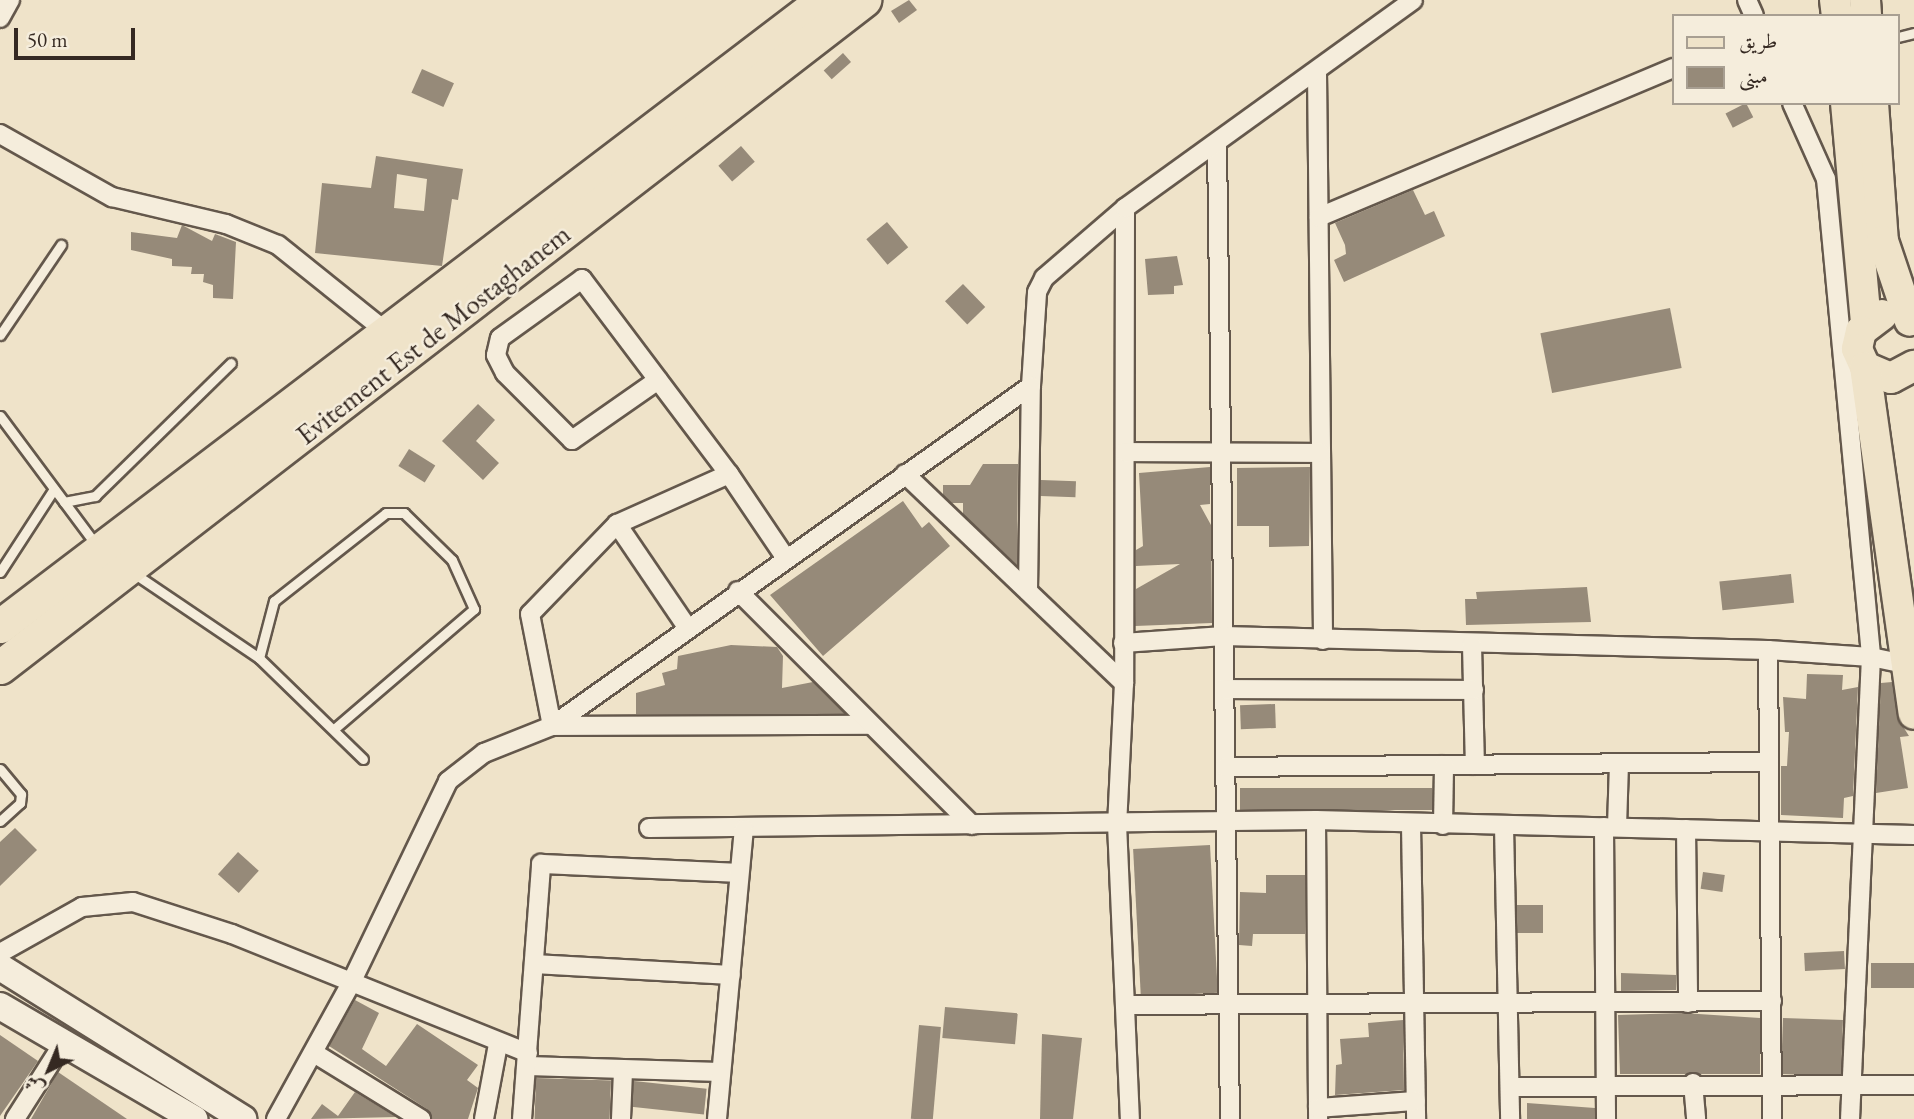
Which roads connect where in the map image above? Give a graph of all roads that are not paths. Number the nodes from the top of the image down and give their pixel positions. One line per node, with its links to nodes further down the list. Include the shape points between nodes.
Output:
1 (10, 0): 5 (street)
2 (823, 0): 18 (highway, Evitement Est de Mostaghanem)
3 (864, 0): 37 (highway, Evitement Est de Mostaghanem)
4 (1413, 0): 7 (street)
5 (0, 18)
6 (1672, 69): 14 (street)
7 (1317, 72): 12 (street); 14 (street)
8 (1794, 105): 20 (street, via 1826,179)
9 (1846, 105): 16 (main road)
10 (1873, 105): 17 (main road, via 1883,241)
11 (0, 134): 18 (street, via 112,197 226,224 278,245)
12 (1217, 143): 13 (street); 27 (street)
13 (1125, 208): 24 (street, via 1039,285); 28 (street)
14 (1319, 217): 29 (street)
15 (61, 245): 19 (lane)
16 (1866, 323): 17 (main road, via 1883,314); 20 (main road)
17 (1912, 324)
18 (389, 334): 35 (highway, Evitement Est de Mostaghanem)
19 (0, 335)
20 (1855, 360): 22 (main road, via 1881,377); 26 (main road); 48 (street)
21 (231, 363): 33 (lane, via 95,496)
22 (1909, 371): 26 (main road)
23 (658, 380): 23 (street, via 572,440 505,373 496,355 500,338 582,279); 30 (street)
24 (1031, 386): 31 (street); 40 (street)
25 (0, 416): 32 (lane)
26 (1875, 449): 50 (main road)
27 (1221, 451): 28 (street); 29 (street); 43 (street)
28 (1125, 452): 45 (street)
29 (1321, 453): 44 (street)
30 (729, 474): 34 (street); 36 (street)
31 (905, 474): 36 (street); 40 (street)
32 (54, 489): 33 (lane); 38 (lane)
33 (64, 502): 35 (lane)
34 (617, 524): 42 (street); 57 (street, via 530,614)
35 (101, 551): 41 (highway, Evitement Est de Mostaghanem)
36 (785, 557): 39 (street)
37 (129, 568): 49 (lane); 51 (highway, Evitement Est de Mostaghanem)
38 (0, 572)
39 (737, 591): 42 (street); 56 (street)
40 (1028, 591): 52 (street)
41 (0, 626)
42 (687, 627): 57 (street)
43 (1224, 636): 44 (street); 45 (street); 53 (street)
44 (1323, 640): 46 (street)
45 (1123, 643): 52 (street)
46 (1472, 645): 47 (street); 54 (street)
47 (1768, 650): 48 (street); 60 (street)
48 (1871, 657): 50 (street); 80 (street)
49 (258, 658): 58 (lane); 58 (lane, via 274,601 386,513 404,513 452,560 474,609)
50 (1910, 666): 55 (main road)
51 (0, 667)
52 (1124, 683): 69 (street)
53 (1224, 689): 54 (street); 64 (street)
54 (1474, 690): 63 (street)
55 (1914, 713)
56 (869, 725): 57 (street); 70 (street)
57 (552, 726): 86 (street, via 484,753 448,781)
58 (335, 728): 59 (lane)
59 (363, 759)
60 (1769, 762): 61 (street); 78 (street)
61 (1619, 763): 63 (street); 74 (street)
62 (1444, 765): 63 (street); 64 (street); 72 (street)
63 (1475, 765)
64 (1226, 767): 68 (street)
65 (0, 769): 67 (lane, via 21,794 20,803)
66 (1316, 820): 68 (street); 71 (street); 88 (street)
67 (0, 821)
68 (1226, 823): 69 (street); 92 (street)
69 (1117, 824): 70 (street); 93 (street)
70 (972, 825): 76 (street)
71 (1411, 825): 72 (street); 89 (street)
72 (1443, 825): 73 (street)
73 (1504, 826): 74 (street); 90 (street, via 1503,992)
74 (1611, 827): 77 (street); 95 (street)
75 (649, 828): 76 (street)
76 (744, 829): 81 (street)
77 (1686, 829): 78 (street); 91 (street)
78 (1769, 830): 80 (street); 87 (street)
79 (1914, 835): 80 (street)
80 (1861, 837): 103 (street)
81 (737, 873): 83 (street, via 545,861 538,869); 85 (street)
82 (0, 953): 86 (street, via 82,907 133,902 232,934)
83 (534, 964): 85 (street); 99 (street)
84 (0, 967): 113 (main road)
85 (731, 975): 101 (street)
86 (350, 985): 97 (street); 98 (street)
87 (1772, 1001): 91 (street); 106 (street)
88 (1317, 1003): 89 (street); 92 (street); 110 (street)
89 (1414, 1003): 90 (street); 108 (street)
90 (1510, 1003): 95 (street); 107 (street)
91 (1688, 1003): 95 (street)
92 (1229, 1004): 93 (street); 121 (street)
93 (1125, 1005): 120 (street)
94 (0, 1006): 96 (main road)
95 (1604, 1006): 104 (street)
96 (64, 1042): 109 (main road); 111 (street)
97 (498, 1044): 99 (street); 116 (street)
98 (314, 1053): 114 (street); 115 (street)
99 (528, 1060): 100 (street); 117 (street)
100 (624, 1071): 101 (street); 118 (street)
101 (720, 1072): 119 (street)
102 (1693, 1083): 104 (street); 106 (street); 124 (street)
103 (1850, 1084): 105 (street); 106 (street); 126 (street)
104 (1604, 1085): 107 (street); 123 (street)
105 (1914, 1085)
106 (1772, 1086): 125 (street)
107 (1510, 1087): 122 (street)
108 (1416, 1110): 110 (street)
109 (167, 1112): 112 (main road)
110 (1318, 1113)
111 (15, 1119)
112 (194, 1119)
113 (243, 1119)
114 (276, 1119)
115 (421, 1119)
116 (484, 1119)
117 (522, 1119)
118 (621, 1119)
119 (717, 1119)
120 (1130, 1119)
121 (1230, 1119)
122 (1510, 1119)
123 (1606, 1119)
124 (1696, 1119)
125 (1772, 1119)
126 (1850, 1119)

